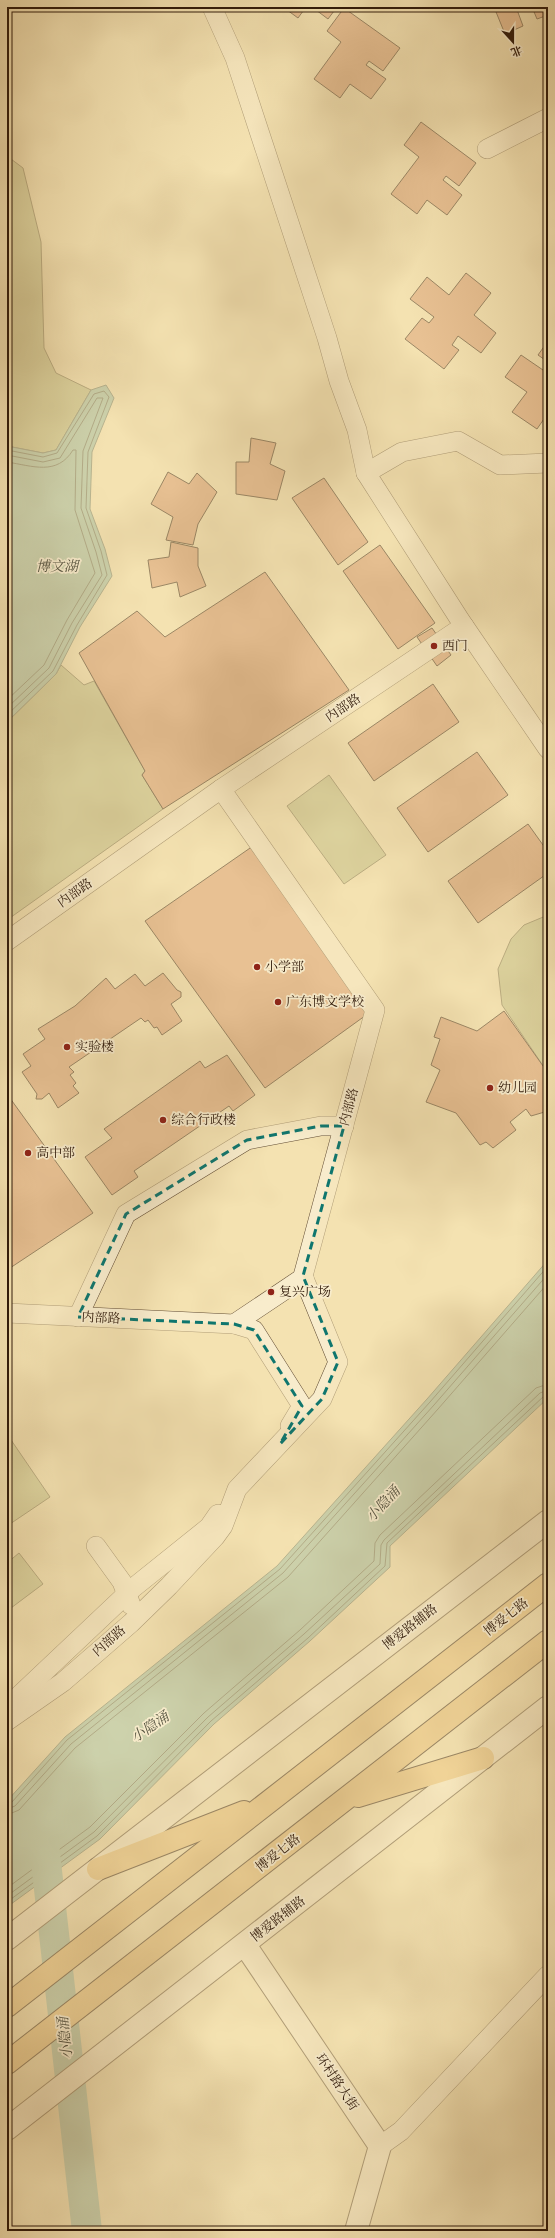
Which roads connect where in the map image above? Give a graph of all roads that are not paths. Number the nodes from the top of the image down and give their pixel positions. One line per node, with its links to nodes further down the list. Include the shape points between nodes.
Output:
1 (212, 7): 5 (street, via 234,58 327,338 357,430)
2 (548, 118): 3 (street)
3 (487, 150)
4 (548, 463): 5 (street, via 500,465 458,441 402,452)
5 (366, 473): 6 (street)
6 (464, 626): 7 (street); 8 (street, 内部路)
7 (548, 749)
8 (221, 790): 9 (street, 内部路); 10 (street, 内部路, via 375,1010)
9 (7, 941)
10 (344, 1126): 11 (street, 内部路); 13 (street, via 321,1126 246,1140 126,1214)
11 (304, 1277): 14 (street); 15 (street, 内部路, via 338,1362 322,1399)
12 (7, 1313): 13 (street, 内部路)
13 (78, 1317): 14 (street, 内部路)
14 (234, 1324): 15 (street, 内部路, via 254,1330 302,1406)
15 (280, 1444): 16 (street, 内部路)
16 (237, 1489): 20 (street, 内部路, via 209,1527); 21 (street, 内部路, via 223,1526 215,1537)
17 (548, 1521): 29 (street, 博爱路辅路)
18 (96, 1546): 20 (street, via 122,1582)
19 (548, 1584): 28 (highway, 博爱七路)
20 (127, 1594): 21 (street); 23 (street, 内部路)
21 (136, 1617): 25 (street, 内部路, via 63,1682)
22 (548, 1641): 27 (highway, 博爱七路)
23 (7, 1707)
24 (548, 1707): 26 (street, 博爱路辅路)
25 (7, 1721)
26 (483, 1758): 27 (highway); 31 (street, 博爱路辅路)
27 (345, 1800): 34 (highway, 博爱七路)
28 (266, 1804): 29 (highway); 33 (highway, 博爱七路)
29 (98, 1869): 30 (street, 博爱路辅路)
30 (7, 1939)
31 (245, 1945): 35 (street, 博爱路辅路); 36 (street, 环村路大街)
32 (548, 1975): 36 (street, via 401,2131)
33 (8, 2004)
34 (11, 2060)
35 (7, 2129)
36 (380, 2146): 37 (street)
37 (356, 2231)

